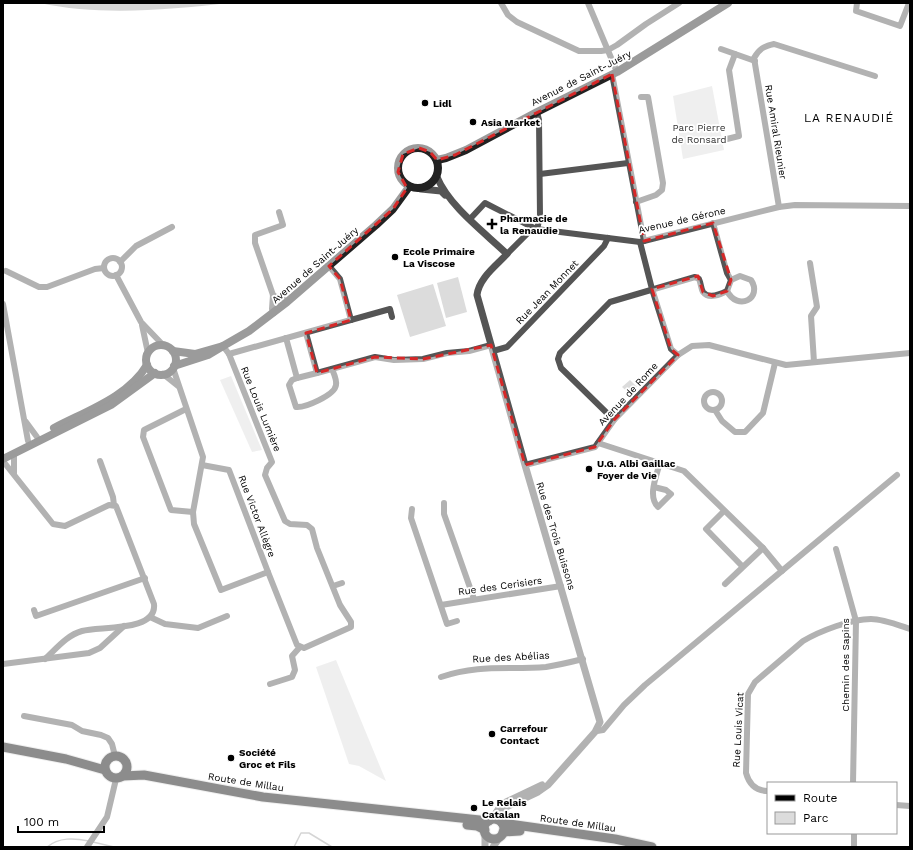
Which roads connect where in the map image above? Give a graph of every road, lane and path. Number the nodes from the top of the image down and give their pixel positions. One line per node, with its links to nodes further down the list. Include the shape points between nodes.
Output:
1 (501, 3): 8 (street, via 508,15 517,22 579,51)
2 (588, 3): 8 (street)
3 (679, 3): 8 (street)
4 (728, 3): 11 (main road, Avenue de Saint-Juéry)
5 (857, 3): 6 (street, via 856,11 900,26)
6 (909, 3)
7 (721, 49): 9 (street)
8 (608, 50): 11 (street)
9 (735, 54): 10 (street); 15 (street, via 729,70 739,136)
10 (755, 61): 12 (street, via 758,52 765,46 774,44); 25 (street, Rue Amiral Rieunier)
11 (615, 73): 14 (main road, Avenue de Saint-Juéry); 17 (street)
12 (875, 76)
13 (642, 97): 23 (street, via 648,97 663,183 662,190 656,195)
14 (536, 112): 16 (main road, Avenue de Saint-Juéry, via 455,155); 18 (street, via 539,120)
15 (727, 139)
16 (437, 160): 19 (main road); 20 (main road, via 430,152 419,148 403,154 397,166 398,172 400,179)
17 (628, 163): 18 (street); 23 (street)
18 (540, 174): 30 (street, via 540,216)
19 (437, 177): 21 (main road); 22 (street)
20 (409, 187): 21 (main road); 36 (main road, Avenue de Saint-Juéry, via 393,209)
21 (421, 189): 22 (street, via 440,191)
22 (452, 200): 27 (street)
23 (636, 202): 32 (street)
24 (910, 206): 25 (street, Avenue de Gérone)
25 (779, 207): 28 (street, Avenue de Gérone)
26 (279, 212): 43 (street, via 283,225 255,234 255,243)
27 (470, 219): 30 (street, Avenue de Gérone, via 486,203); 33 (street)
28 (713, 223): 32 (street, Avenue de Gérone); 40 (street)
29 (172, 227): 34 (street, via 136,246)
30 (537, 229): 31 (street, Avenue de Gérone); 33 (street, via 529,232)
31 (608, 238): 32 (street, Avenue de Gérone); 54 (street, Rue Jean Monnet, via 604,246 507,347)
32 (642, 241): 41 (street)
33 (507, 254): 54 (street, Rue des Trois Buissons, via 478,286 477,295)
34 (120, 262): 37 (street, via 114,258 110,259); 39 (street, via 122,270)
35 (810, 262): 60 (street, via 817,308 811,316)
36 (329, 266): 44 (main road, Avenue de Saint-Juéry); 48 (street, via 340,279)
37 (104, 268): 38 (street, via 94,269 47,287 39,287); 39 (street, via 109,275)
38 (4, 272)
39 (116, 276): 49 (street)
40 (731, 280): 42 (street); 42 (street, via 740,276 751,280 753,295 741,302 732,299)
41 (652, 289): 42 (street, via 694,277 699,280 703,292 707,295); 59 (street, via 671,349); 72 (street, via 610,302 560,353 558,359 562,368)
42 (727, 291)
43 (273, 295): 44 (street); 46 (street)
44 (287, 302): 46 (main road, Avenue de Saint-Juéry)
45 (3, 304): 71 (street)
46 (274, 313): 53 (main road, Avenue de Saint-Juéry)
47 (392, 317): 48 (street, via 390,309)
48 (351, 320): 50 (street)
49 (141, 322): 52 (street); 56 (street)
50 (306, 333): 51 (street); 65 (street)
51 (286, 338): 58 (street); 67 (street)
52 (163, 345): 55 (main road); 56 (main road, via 154,347)
53 (223, 346): 55 (main road, Avenue de Saint-Juéry, via 195,354); 58 (street); 63 (main road, Avenue de Saint-Juéry, via 208,355)
54 (492, 348): 64 (street, Rue Jean Monnet, via 448,352 423,359 394,360 375,357); 82 (street, Rue des Trois Buissons)
55 (173, 351): 63 (main road, via 176,358)
56 (148, 353): 62 (main road)
57 (910, 353): 60 (street, Avenue de Rome)
58 (229, 354): 99 (street, Rue Louis Lumière, via 272,462 265,476 282,519 290,524 307,525 312,529)
59 (678, 355): 61 (street, Avenue de Rome, via 692,346 709,345); 72 (street, Avenue de Rome)
60 (814, 362): 61 (street, Avenue de Rome, via 794,365)
61 (775, 363): 70 (street, via 763,413 745,432 735,432 722,421)
62 (147, 365): 66 (main road); 73 (main road, via 134,381 110,399)
63 (174, 367): 66 (main road); 68 (street, Rue Victor Allègre)
64 (332, 369): 65 (street, Rue Jean Monnet); 67 (street, via 335,388 320,400 299,407 294,405 289,385)
65 (318, 373): 67 (street, Rue Jean Monnet)
66 (159, 374): 68 (street); 77 (main road, via 111,405)
67 (297, 378)
68 (178, 386): 69 (street, Rue Victor Allègre)
69 (186, 409): 81 (street, Rue Victor Allègre, via 202,450); 90 (street, via 144,430 143,437 171,510)
70 (715, 410)
71 (25, 420): 73 (street); 74 (street)
72 (614, 420): 75 (street, Avenue de Rome)
73 (37, 437): 74 (main road)
74 (28, 441): 76 (main road)
75 (598, 443): 80 (street); 82 (street, via 595,447)
76 (3, 453)
77 (14, 454): 78 (main road); 83 (street)
78 (3, 460): 83 (street)
79 (100, 461): 87 (street)
80 (660, 462): 85 (street); 89 (street, via 684,471)
81 (202, 465): 90 (street, Rue Victor Allègre); 95 (street, Rue Victor Allègre, via 229,470)
82 (525, 465): 100 (street, Rue des Trois Buissons)
83 (14, 473): 87 (street, via 53,524 59,526 65,526)
84 (897, 475): 94 (street)
85 (654, 487)
86 (444, 504): 101 (street, via 444,514)
87 (114, 505): 96 (street, via 118,508)
88 (412, 509): 102 (street, via 411,518)
89 (724, 511): 91 (street); 93 (street, via 706,530)
90 (193, 512): 95 (street, Rue Victor Allègre, via 194,524 221,590)
91 (762, 548): 93 (street); 94 (street)
92 (836, 550): 107 (street, Chemin des Sapins)
93 (742, 566): 98 (street)
94 (782, 571): 117 (street, via 645,685)
95 (268, 572): 110 (street, Rue Victor Allègre, via 295,642)
96 (145, 578): 103 (street, via 36,616); 105 (street, via 154,604)
97 (342, 583): 99 (street)
98 (725, 584)
99 (333, 586): 110 (street, Rue Louis Lumière, via 342,608 348,615 351,627 304,648)
100 (561, 586): 101 (street, Rue des Cerisiers); 112 (street, Rue des Trois Buissons)
101 (474, 599): 102 (street, Rue des Cerisiers)
102 (441, 605): 106 (street, via 447,624)
103 (34, 610)
104 (227, 616): 105 (street, via 198,628 165,624)
105 (150, 617): 108 (street, via 146,621)
106 (456, 621)
107 (856, 621): 109 (street, Rue Louis Vicat, via 876,620); 128 (street, Chemin des Sapins); 129 (street, Rue Louis Vicat, via 803,641 750,688 746,773 754,787)
108 (124, 626): 111 (street, via 100,648 89,653); 111 (street, via 81,631 64,640)
109 (910, 629)
110 (300, 647): 115 (street, via 292,656 292,677)
111 (45, 659): 113 (street)
112 (583, 659): 114 (street, Rue des Abélias, via 546,667 494,667 459,671); 118 (street, Rue des Trois Buissons)
113 (3, 664)
114 (441, 677)
115 (270, 684)
116 (24, 716): 121 (street, via 72,725 82,731 108,738 112,744)
117 (612, 718): 118 (street); 119 (street, via 603,730)
118 (600, 722): 119 (street)
119 (597, 730): 126 (street)
120 (3, 747): 122 (main road)
121 (112, 757): 122 (main road, via 94,761); 123 (main road, via 119,756); 124 (main road, via 105,764)
122 (66, 759): 124 (main road)
123 (126, 762): 125 (main road, Route de Millau); 127 (main road, via 127,770)
124 (105, 770): 127 (main road, via 108,776)
125 (144, 775): 127 (main road, Route de Millau); 131 (main road, Route de Millau, via 263,797)
126 (555, 776): 133 (street, via 541,786 502,804); 134 (street, via 538,792 504,808 501,813)
127 (120, 778): 137 (street, via 109,813)
128 (853, 782)
129 (767, 791)
130 (897, 805): 132 (street)
131 (345, 806): 133 (main road, Route de Millau); 135 (main road, Route de Millau, via 382,814 472,825)
132 (910, 806)
133 (490, 821): 134 (main road, Route de Millau, via 496,820); 135 (main road, via 485,825)
134 (501, 828): 135 (main road, Route de Millau, via 490,838); 138 (main road, Route de Millau); 140 (street); 142 (main road, Route de Millau, via 615,839)
135 (485, 832): 139 (street)
136 (854, 834): 143 (street)
137 (88, 846)
138 (636, 846): 141 (main road, Route de Millau)
139 (485, 847)
140 (493, 847)
141 (646, 847)
142 (652, 847)
143 (854, 847)

